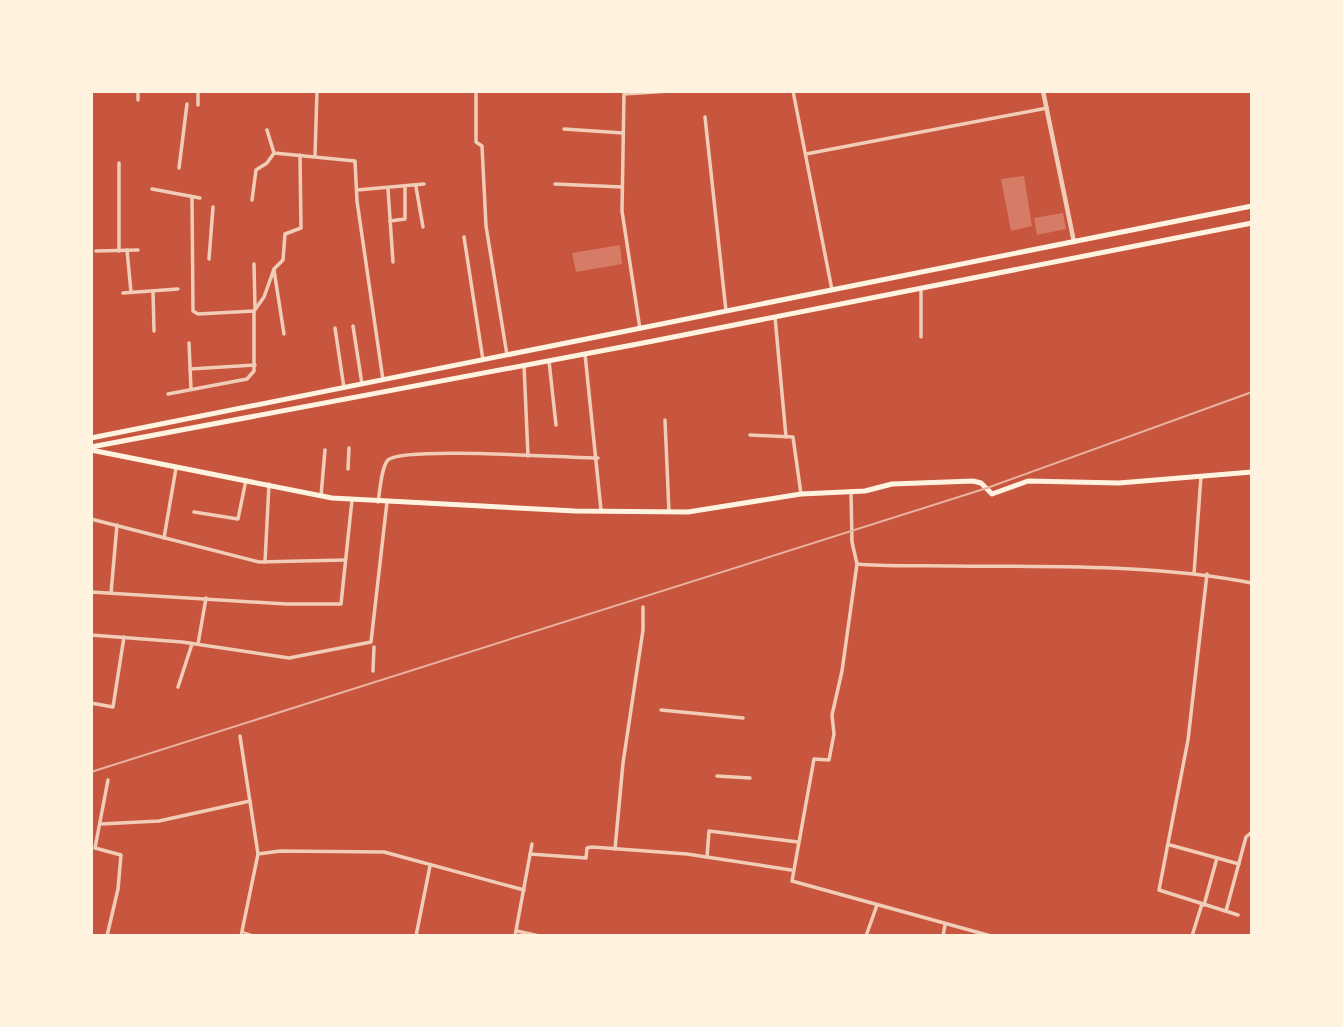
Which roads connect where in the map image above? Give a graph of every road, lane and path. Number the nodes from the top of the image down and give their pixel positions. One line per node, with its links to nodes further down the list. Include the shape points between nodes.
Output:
1 (138, 91): 10 (street)
2 (198, 91): 12 (street)
3 (317, 91): 22 (street)
4 (476, 91): 72 (street, via 476,142 482,146 486,226)
5 (670, 91): 8 (street)
6 (793, 91): 20 (street)
7 (1043, 91): 14 (street)
8 (624, 92): 18 (street)
9 (91, 98): 13 (street)
10 (138, 100)
11 (187, 104): 24 (street)
12 (198, 105)
13 (91, 106)
14 (1047, 108): 20 (street); 44 (street)
15 (705, 117): 62 (street)
16 (564, 129): 18 (street)
17 (267, 130): 19 (street)
18 (623, 133): 28 (street)
19 (274, 153): 21 (street); 35 (street, via 256,170)
20 (806, 154): 56 (street)
21 (300, 155): 22 (street); 53 (street, via 302,228 287,231 283,260)
22 (315, 156): 32 (street, via 355,161)
23 (120, 163): 48 (street)
24 (179, 168)
25 (424, 184): 27 (street)
26 (555, 184): 28 (street)
27 (416, 187): 29 (street); 41 (street)
28 (622, 187): 66 (street)
29 (405, 188): 31 (street); 39 (street, via 405,219)
30 (152, 189): 33 (street)
31 (388, 189): 32 (street); 39 (street)
32 (357, 190): 79 (street)
33 (192, 197): 34 (street); 61 (street, via 195,313)
34 (200, 198)
35 (252, 201)
36 (213, 206): 50 (street)
37 (1252, 206): 38 (main road)
38 (1211, 215): 42 (main road); 44 (main road)
39 (390, 221): 51 (street)
40 (1252, 223): 42 (main road)
41 (423, 227)
42 (1213, 231): 49 (main road)
43 (464, 237): 73 (street)
44 (1074, 242): 49 (main road); 56 (main road)
45 (127, 250): 46 (street); 48 (street); 58 (street)
46 (138, 250)
47 (96, 251): 48 (street)
48 (119, 251)
49 (1077, 258): 55 (main road)
50 (209, 259)
51 (393, 262)
52 (254, 264): 61 (street)
53 (274, 269): 61 (street); 68 (street)
54 (178, 289): 57 (street)
55 (920, 289): 60 (main road); 69 (street)
56 (832, 290): 60 (main road); 62 (main road)
57 (153, 291): 58 (street); 67 (street)
58 (131, 292): 59 (street)
59 (123, 293)
60 (835, 305): 63 (main road)
61 (255, 310): 75 (street)
62 (726, 312): 66 (main road)
63 (775, 317): 71 (main road); 90 (street)
64 (352, 326): 81 (street)
65 (335, 328): 83 (street)
66 (640, 329): 72 (main road)
67 (154, 331)
68 (284, 334)
69 (920, 337)
70 (189, 343): 77 (street)
71 (585, 354): 74 (main road); 96 (street)
72 (506, 355): 73 (main road)
73 (483, 360): 78 (main road)
74 (549, 361): 76 (main road); 88 (street)
75 (255, 365): 77 (street); 82 (street, via 247,379)
76 (524, 365): 84 (main road); 95 (street)
77 (190, 369): 82 (street)
78 (396, 378): 79 (main road); 84 (main road)
79 (383, 380): 80 (main road)
80 (374, 382): 81 (main road); 85 (main road)
81 (362, 384): 83 (main road)
82 (191, 388): 86 (street)
83 (344, 388): 91 (main road)
84 (400, 388): 85 (main road)
85 (376, 393): 92 (main road)
86 (167, 394)
87 (664, 421): 111 (street)
88 (556, 425)
89 (750, 435): 90 (street)
90 (786, 436): 104 (street, via 796,441)
91 (91, 438)
92 (91, 448): 97 (main road)
93 (349, 448): 98 (street)
94 (325, 450): 105 (street)
95 (527, 456): 96 (street); 107 (street, via 392,458 386,464)
96 (598, 458): 110 (street)
97 (176, 467): 101 (main road); 114 (street)
98 (348, 468)
99 (1252, 472): 100 (main road)
100 (1201, 476): 103 (main road, via 1119,483 1028,481 992,494 981,483 970,481 892,484); 118 (street)
101 (246, 480): 102 (main road); 109 (street, via 238,519)
102 (269, 484): 105 (main road); 116 (street)
103 (851, 491): 104 (main road); 117 (street)
104 (801, 494): 111 (main road, via 717,510)
105 (321, 496): 106 (main road)
106 (352, 500): 107 (main road); 115 (street)
107 (378, 502): 108 (main road)
108 (387, 502): 110 (main road); 127 (street, via 370,642 289,658)
109 (194, 512)
110 (601, 512): 111 (main road)
111 (668, 512)
112 (91, 519): 113 (street)
113 (117, 526): 114 (street); 122 (street)
114 (164, 538): 116 (street)
115 (344, 560): 116 (street); 123 (street, via 341,604)
116 (265, 562)
117 (857, 564): 118 (street); 141 (street, via 829,760 814,759)
118 (1194, 573): 119 (street)
119 (1206, 574): 120 (street); 143 (street, via 1188,740)
120 (1252, 583)
121 (91, 592): 122 (street)
122 (111, 593): 123 (street)
123 (206, 598): 127 (street)
124 (643, 607): 144 (street)
125 (91, 635): 126 (street)
126 (124, 637): 127 (street); 131 (street, via 113,708)
127 (195, 644): 130 (street)
128 (374, 648): 129 (street)
129 (373, 671)
130 (178, 687)
131 (91, 703)
132 (661, 709): 133 (street)
133 (743, 718)
134 (240, 736): 138 (street)
135 (717, 776): 136 (street)
136 (750, 778)
137 (108, 780): 139 (street)
138 (250, 801): 139 (street, via 159,821); 145 (street)
139 (102, 824): 161 (street, via 95,848 121,855)
140 (1252, 832): 149 (street, via 1247,834)
141 (798, 842): 147 (street, via 709,831); 151 (street)
142 (532, 844): 146 (street)
143 (1169, 845): 148 (street); 154 (street, via 1158,890)
144 (615, 849): 146 (street, via 589,847 586,858); 147 (street)
145 (258, 854): 150 (street, via 384,852); 158 (street)
146 (530, 854): 152 (street)
147 (707, 856): 151 (street)
148 (1217, 858): 149 (street); 154 (street)
149 (1239, 864): 155 (street)
150 (430, 866): 152 (street); 163 (street)
151 (792, 870): 153 (street, via 794,882)
152 (524, 890): 159 (street)
153 (877, 905): 157 (street); 165 (street)
154 (1203, 905): 155 (street); 168 (street)
155 (1226, 911): 156 (street)
156 (1238, 915)
157 (945, 925): 160 (street); 166 (street)
158 (241, 934): 162 (lane)
159 (516, 934): 164 (street)
160 (985, 935): 167 (street)
161 (107, 936)
162 (254, 936)
163 (416, 936)
164 (539, 936)
165 (866, 936)
166 (943, 936)
167 (991, 936)
168 (1192, 936)

